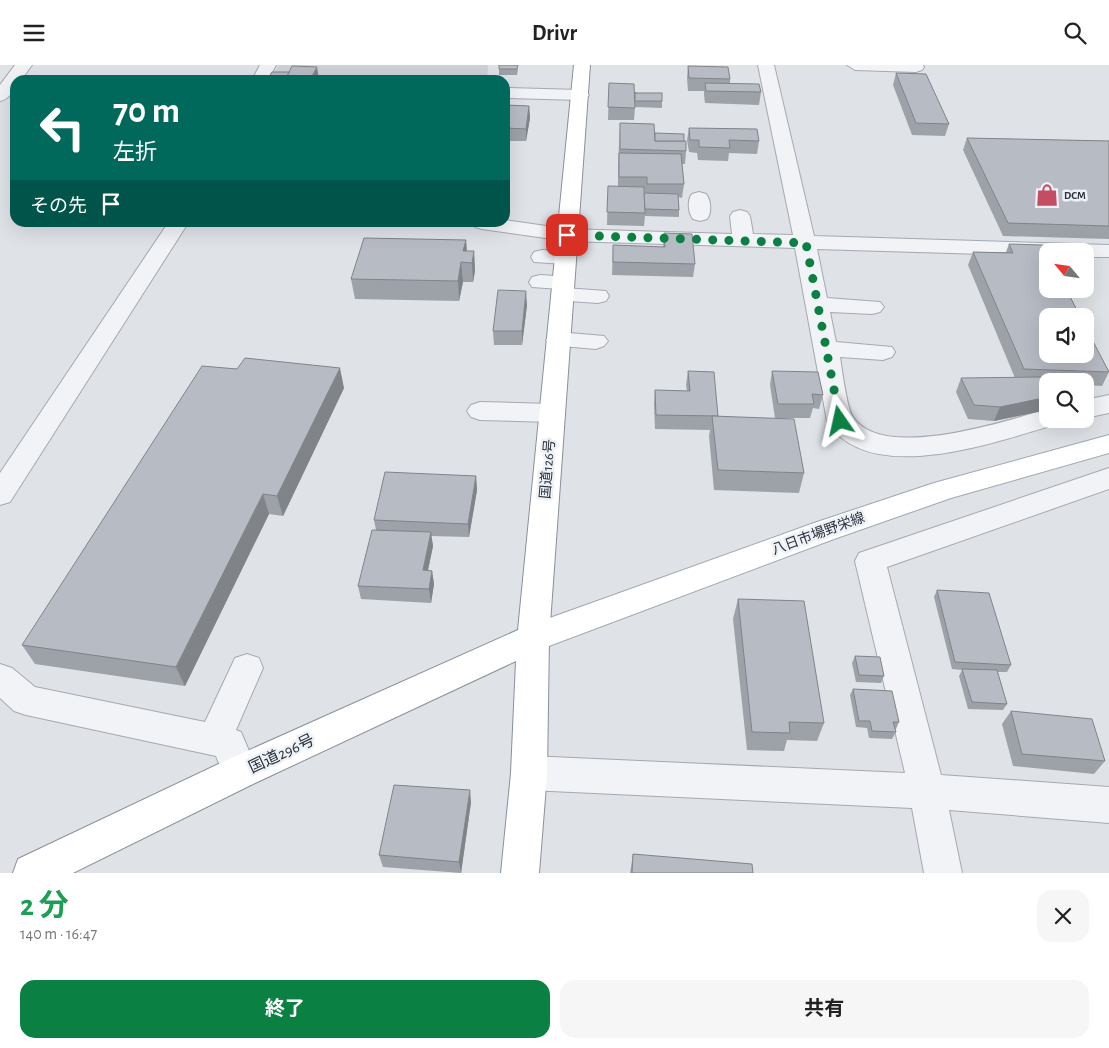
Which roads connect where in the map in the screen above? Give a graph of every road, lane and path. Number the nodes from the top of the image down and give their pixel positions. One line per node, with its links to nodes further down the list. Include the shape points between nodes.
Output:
1 (24, 65): 6 (street)
2 (582, 65): 9 (main road, 国道126号)
3 (766, 65): 15 (street, via 795,173)
4 (855, 65): 5 (street)
5 (916, 67)
6 (16, 75)
7 (10, 83): 10 (street)
8 (510, 93): 9 (street)
9 (580, 95): 17 (main road, 国道126号)
10 (0, 96)
11 (740, 216): 14 (street)
12 (175, 227): 32 (street)
13 (489, 227): 17 (street)
14 (744, 241): 15 (street); 17 (street)
15 (806, 243): 16 (street); 19 (street)
16 (1109, 251)
17 (557, 268): 18 (street); 21 (main road, 国道126号)
18 (598, 296)
19 (817, 305): 20 (street); 23 (street)
20 (872, 307)
21 (558, 339): 22 (street); 28 (main road, 国道126号)
22 (596, 341)
23 (826, 349): 24 (street); 29 (street, via 840,421 866,441 894,448 929,448)
24 (883, 352)
25 (1109, 404): 26 (street)
26 (1094, 407)
27 (480, 411): 28 (street)
28 (552, 413): 33 (main road, 国道126号)
29 (1039, 420)
30 (1109, 444): 33 (main road, 八日市場野栄線, via 944,490)
31 (1109, 477): 39 (street, via 870,561)
32 (0, 495)
33 (533, 638): 37 (main road, 国道296号); 38 (main road, 国道126号)
34 (247, 668): 36 (street)
35 (0, 678): 36 (street, via 26,700)
36 (214, 740): 37 (street, via 229,743)
37 (240, 771): 41 (main road, 国道296号)
38 (529, 773): 39 (street); 42 (main road, 国道126号)
39 (926, 791): 40 (street); 43 (street)
40 (1109, 805)
41 (32, 873)
42 (520, 873)
43 (943, 873)

